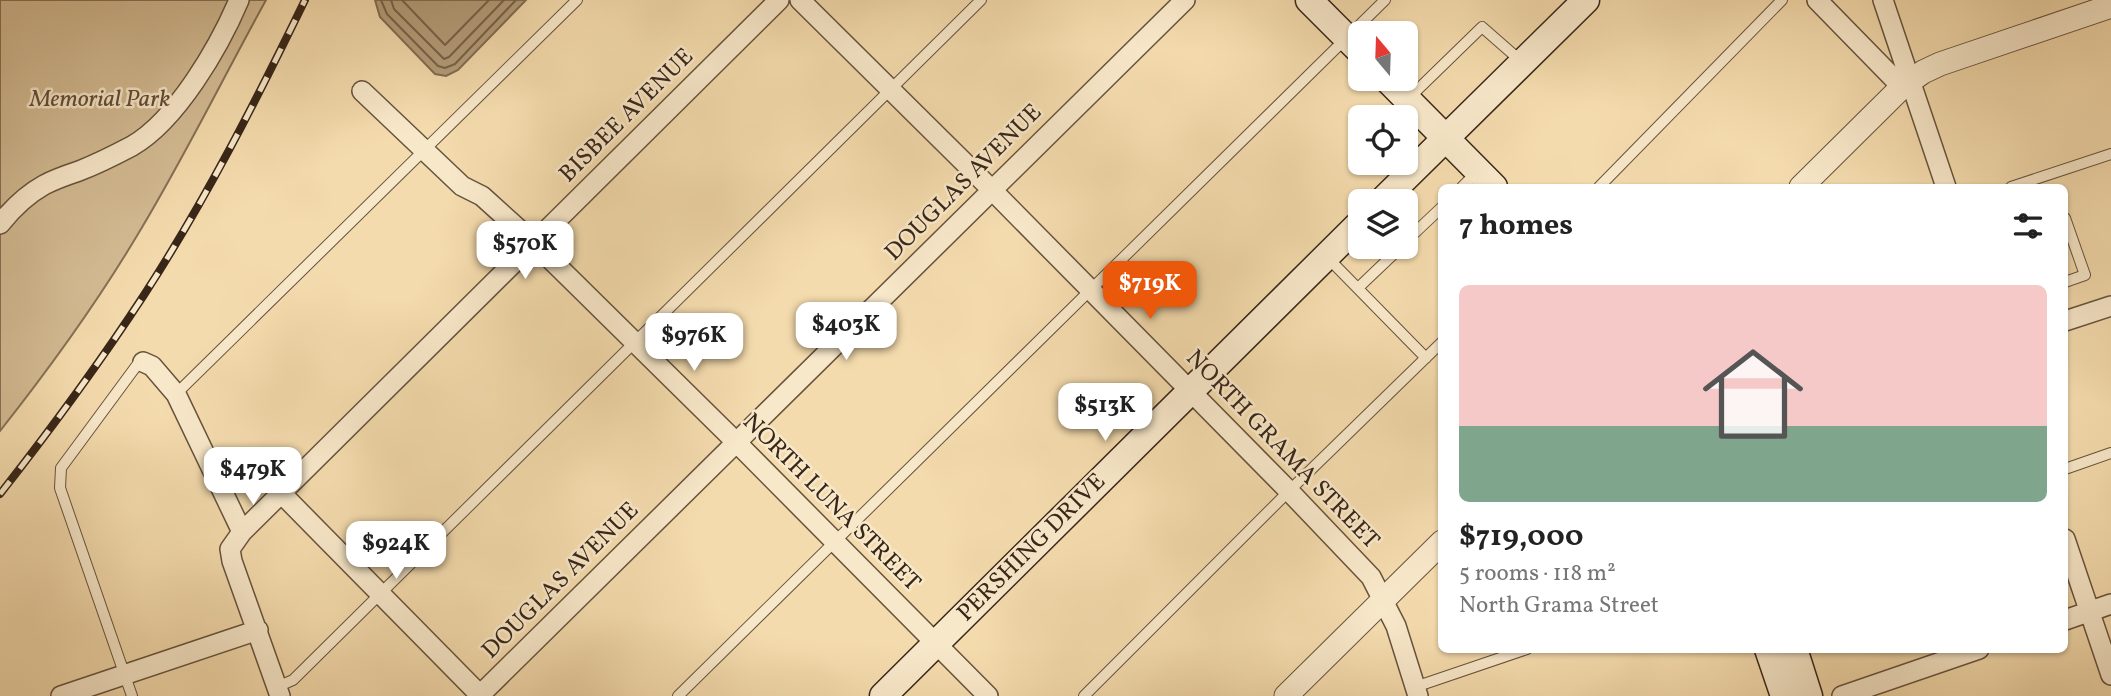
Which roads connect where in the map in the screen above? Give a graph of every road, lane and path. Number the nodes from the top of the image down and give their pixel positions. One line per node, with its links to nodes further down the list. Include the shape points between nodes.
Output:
1 (239, 0): 34 (street, via 181,99 152,132 101,162 43,185)
2 (577, 0): 24 (lane)
3 (779, 0): 38 (street, BISBEE AVENUE)
4 (800, 0): 19 (street, NORTH GRAMA STREET)
5 (981, 0): 19 (lane)
6 (1185, 0): 32 (street, DOUGLAS AVENUE)
7 (1309, 0): 15 (main road)
8 (1385, 0): 14 (lane)
9 (1586, 0): 17 (main road)
10 (1782, 0): 27 (lane)
11 (1817, 0): 18 (street)
12 (1883, 0): 18 (street)
13 (2111, 6): 18 (street, via 1940,64)
14 (1370, 21)
15 (1348, 40)
16 (1348, 50): 43 (lane)
17 (1523, 62): 22 (lane, via 1482,27); 23 (main road)
18 (1906, 83): 28 (street); 29 (street)
19 (890, 89): 32 (street, NORTH GRAMA STREET); 46 (lane)
20 (362, 91): 24 (street, NORTH LUNA STREET)
21 (1399, 91): 22 (main road)
22 (1408, 100): 23 (main road)
23 (1446, 138): 26 (main road); 31 (main road)
24 (425, 149): 38 (street, NORTH LUNA STREET, via 462,186 482,196); 51 (lane)
25 (2111, 154): 30 (lane)
26 (1478, 182)
27 (1602, 184)
28 (1804, 184)
29 (1945, 184)
30 (2020, 184)
31 (1394, 189)
32 (992, 190): 43 (street, NORTH GRAMA STREET); 52 (street, DOUGLAS AVENUE)
33 (1438, 211): 36 (lane)
34 (0, 224)
35 (2068, 227): 41 (lane, via 2085,275)
36 (1418, 230)
37 (1348, 235): 39 (main road, PERSHING DRIVE)
38 (534, 243): 46 (street, NORTH LUNA STREET); 56 (street, BISBEE AVENUE)
39 (1327, 256): 42 (lane); 50 (main road, PERSHING DRIVE)
40 (1388, 259): 42 (lane)
41 (2068, 281)
42 (1358, 288): 48 (lane)
43 (1090, 289): 50 (street, NORTH GRAMA STREET); 58 (lane)
44 (2111, 306): 45 (street)
45 (2068, 320)
46 (634, 343): 52 (street, NORTH LUNA STREET); 61 (lane)
47 (1438, 346): 48 (lane)
48 (1426, 358): 55 (lane)
49 (143, 362): 51 (street); 72 (lane, via 61,468 60,488)
50 (1191, 391): 55 (street, NORTH GRAMA STREET); 67 (main road, PERSHING DRIVE)
51 (176, 394): 57 (street)
52 (736, 442): 58 (street, NORTH LUNA STREET); 78 (street, DOUGLAS AVENUE)
53 (2111, 453): 54 (lane)
54 (2068, 468)
55 (1289, 491): 62 (street, NORTH GRAMA STREET, via 1371,577); 82 (lane)
56 (282, 494): 57 (street, BISBEE AVENUE); 61 (street)
57 (242, 532): 66 (street, via 230,548 232,561)
58 (835, 541): 67 (street, NORTH LUNA STREET); 79 (lane)
59 (1438, 546): 62 (street)
60 (2068, 548): 64 (street)
61 (380, 593): 74 (lane); 78 (street)
62 (1384, 599): 75 (street, NORTH GRAMA STREET); 83 (street)
63 (2111, 604): 64 (street)
64 (2090, 611): 65 (street); 73 (street)
65 (2068, 619)
66 (258, 630): 72 (street); 74 (street)
67 (936, 644): 80 (main road, PERSHING DRIVE); 81 (street, NORTH LUNA STREET)
68 (1517, 653): 75 (lane)
69 (1769, 653): 84 (main road)
70 (1795, 653): 85 (main road)
71 (1967, 653): 86 (street)
72 (125, 674): 76 (street); 77 (lane)
73 (2111, 675)
74 (279, 691)
75 (1417, 692)
76 (61, 696)
77 (132, 696)
78 (480, 696)
79 (678, 696)
80 (883, 696)
81 (988, 696)
82 (1084, 696)
83 (1286, 696)
84 (1784, 696)
85 (1809, 696)
86 (1842, 696)

